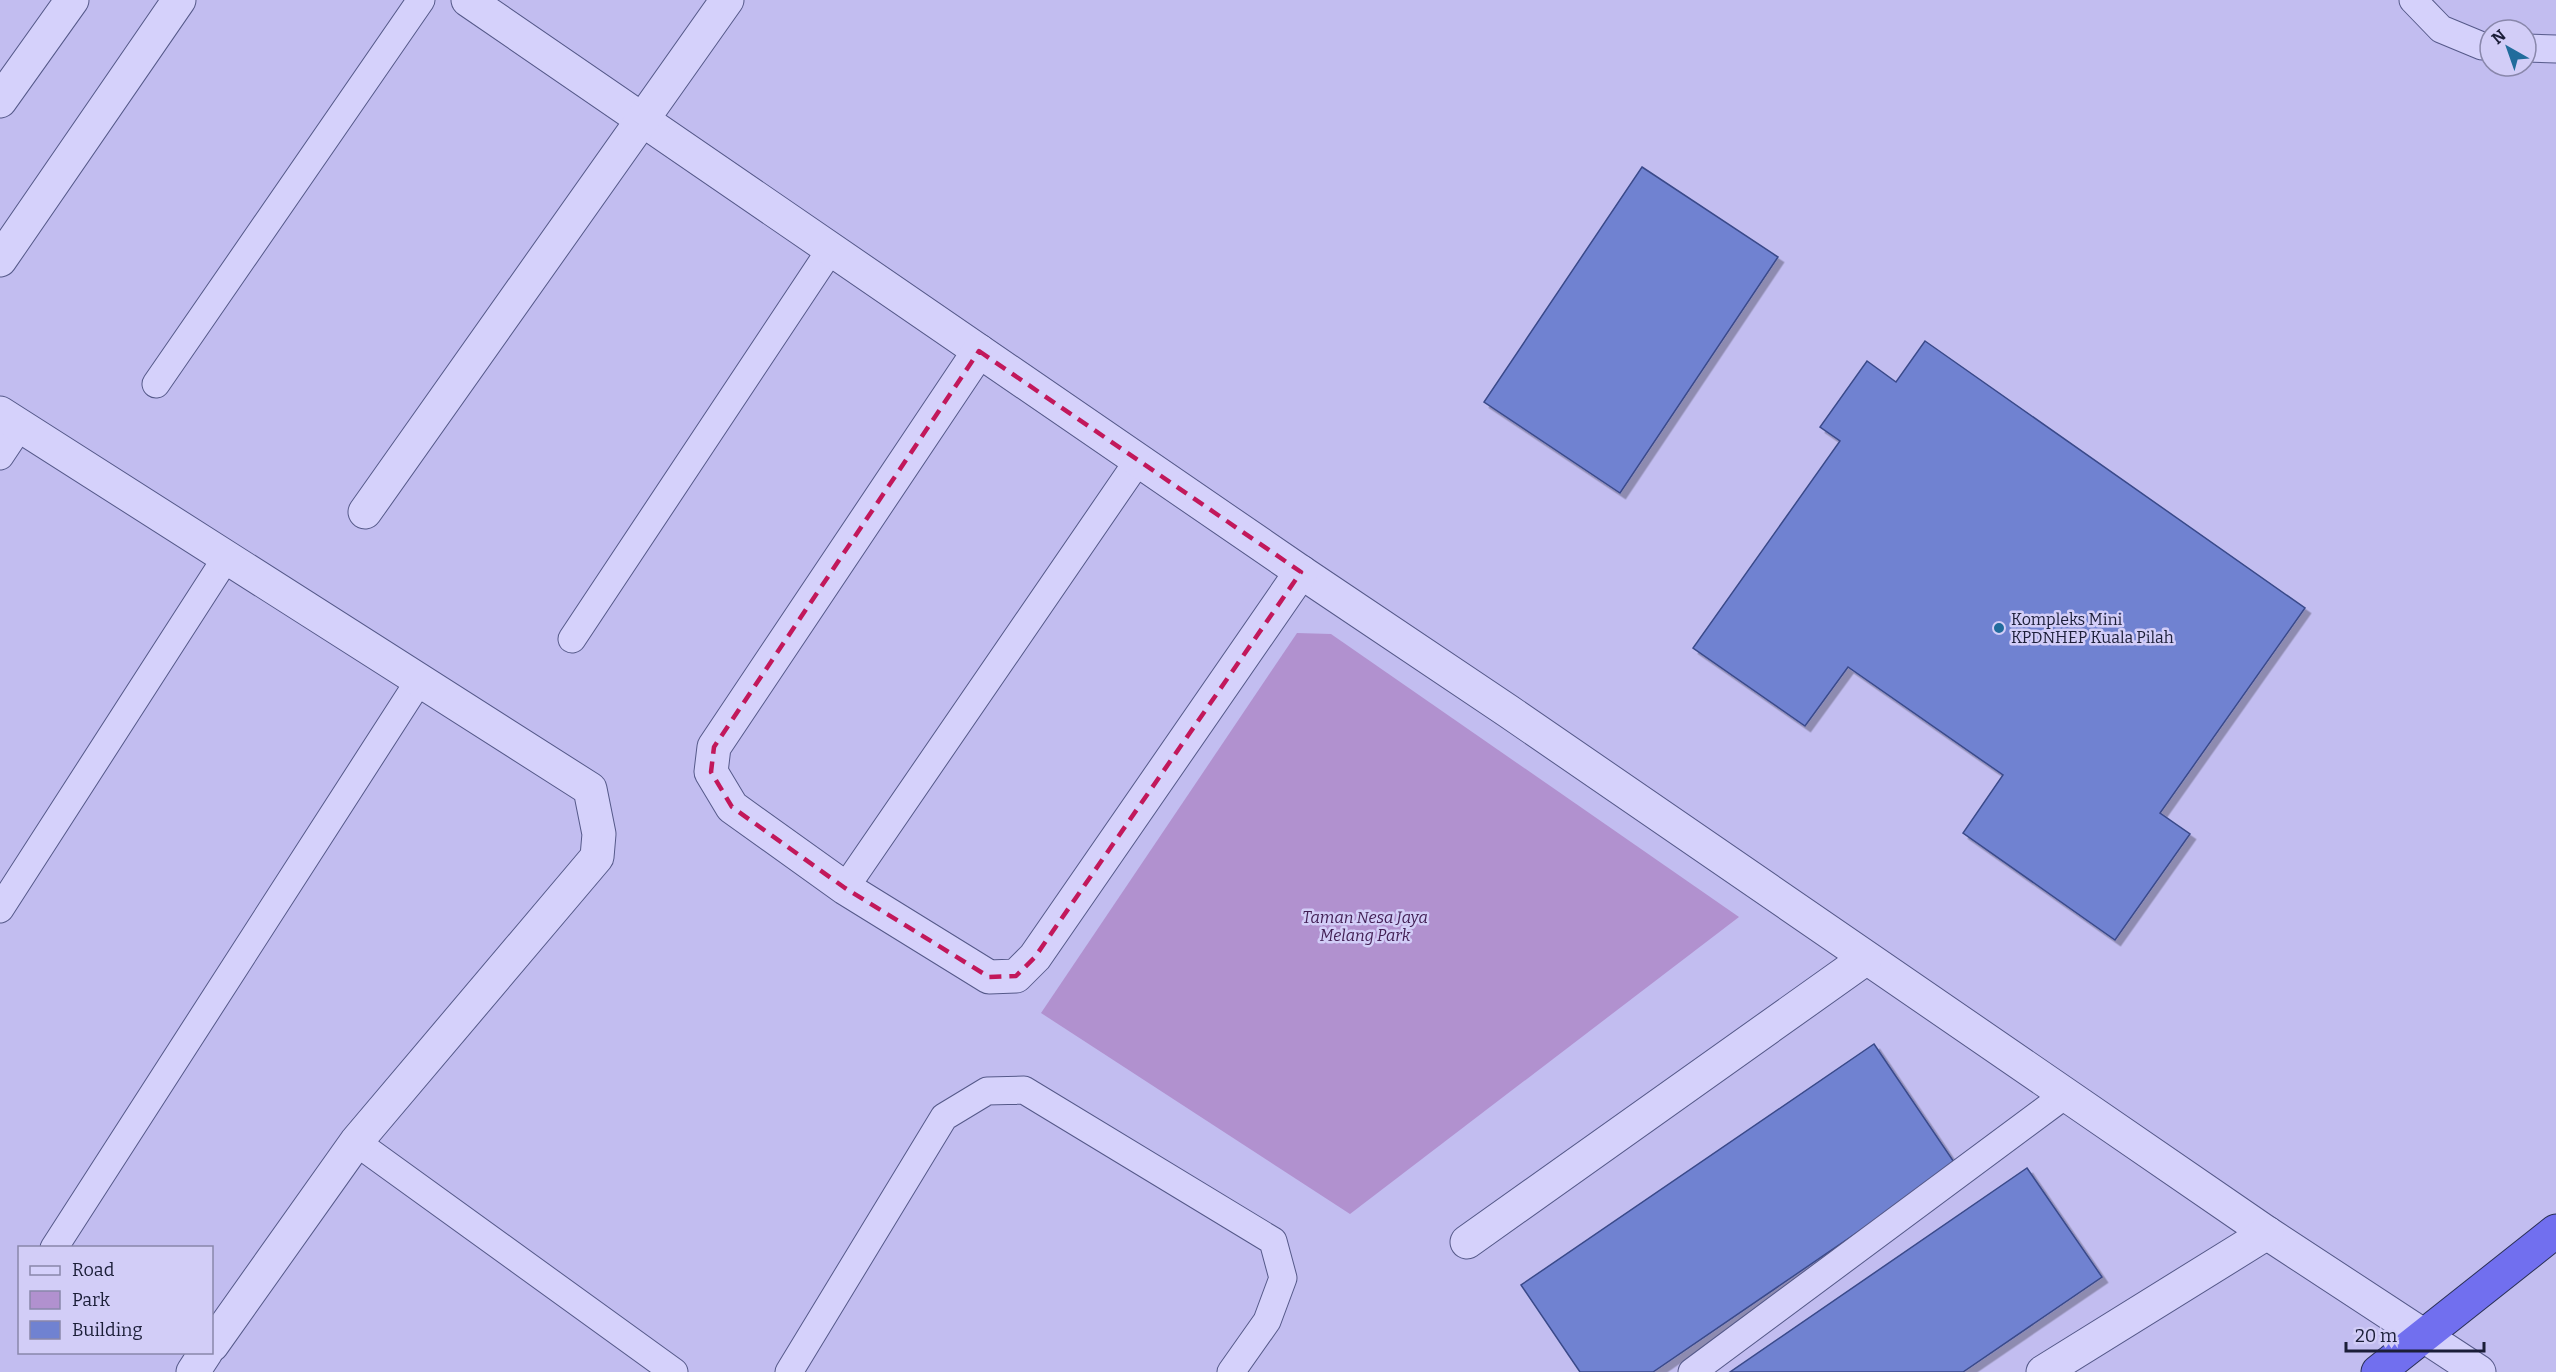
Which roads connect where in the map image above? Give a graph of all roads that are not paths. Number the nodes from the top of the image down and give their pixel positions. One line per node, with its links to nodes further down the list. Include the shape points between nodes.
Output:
1 (72, 0): 10 (street)
2 (179, 0): 13 (street)
3 (421, 0): 15 (lane)
4 (468, 0): 11 (street)
5 (727, 0): 11 (street)
6 (2413, 0): 7 (lane, via 2441,29)
7 (2478, 44)
8 (2538, 48): 9 (lane)
9 (2556, 49)
10 (0, 101)
11 (643, 120): 12 (street); 19 (street)
12 (831, 249): 14 (street); 22 (lane)
13 (0, 260)
14 (979, 351): 18 (street); 24 (street, via 714,747 711,771 732,807)
15 (156, 384)
16 (10, 419): 17 (lane); 20 (street)
17 (0, 456)
18 (1138, 461): 21 (street); 24 (lane)
19 (365, 512)
20 (226, 558): 23 (street); 25 (lane)
21 (1301, 572): 24 (street, via 1035,957 1016,976 989,977); 26 (street)
22 (572, 639)
23 (419, 681): 28 (street, via 590,789 599,834 597,857); 32 (lane)
24 (845, 888)
25 (0, 909)
26 (1865, 959): 27 (street); 31 (street)
27 (2065, 1095): 30 (street); 40 (lane)
28 (356, 1142): 34 (street); 37 (lane)
29 (2556, 1231): 33 (highway)
30 (2267, 1233): 33 (street); 41 (street)
31 (1467, 1242)
32 (55, 1246)
33 (2424, 1334): 42 (highway); 43 (street)
34 (213, 1344)
35 (205, 1354): 36 (street)
36 (193, 1372)
37 (674, 1372)
38 (789, 1372): 39 (lane, via 944,1117 987,1092 1024,1090 1273,1241 1283,1278 1267,1321)
39 (1231, 1372)
40 (1692, 1372)
41 (2043, 1372)
42 (2378, 1372)
43 (2479, 1372)

